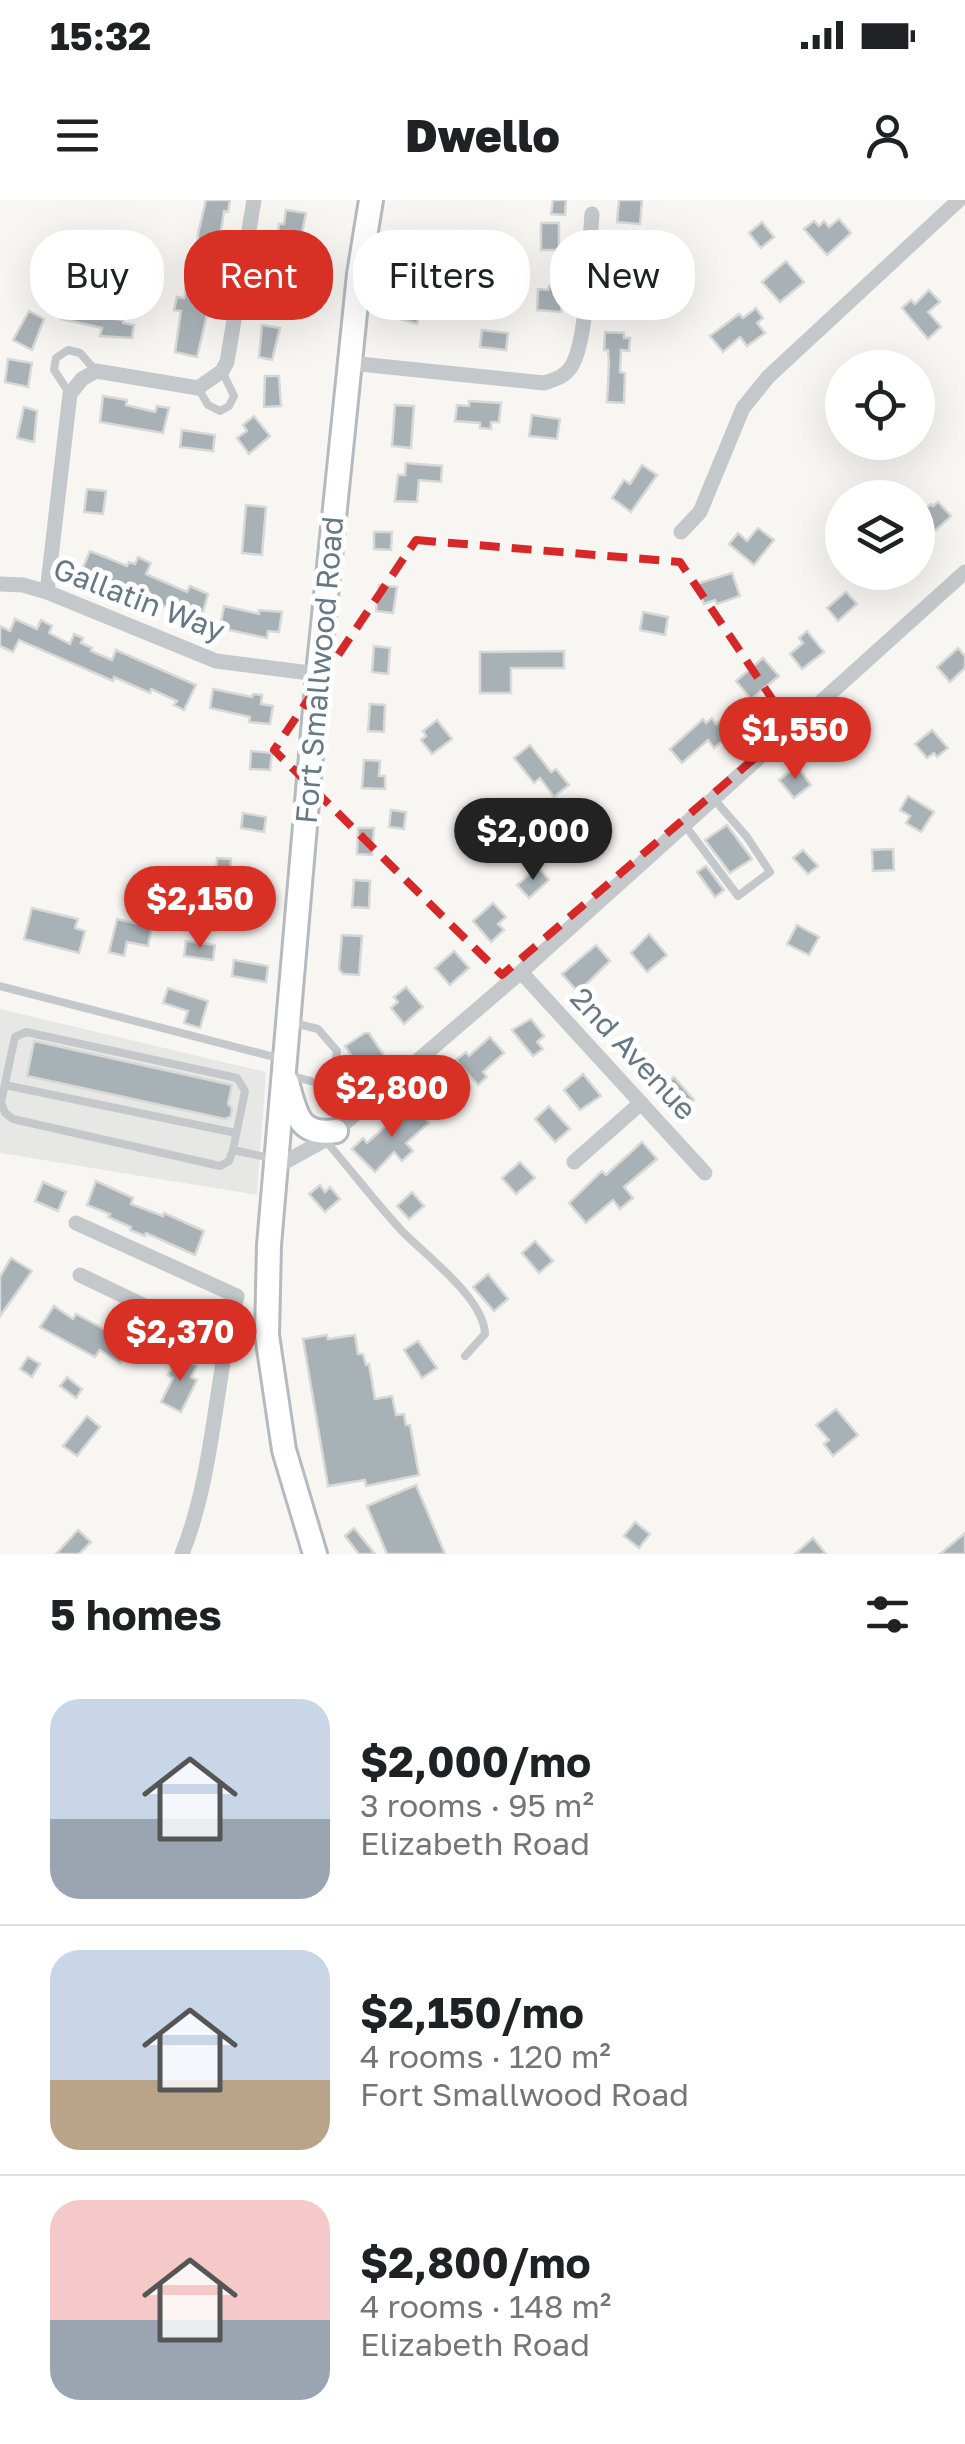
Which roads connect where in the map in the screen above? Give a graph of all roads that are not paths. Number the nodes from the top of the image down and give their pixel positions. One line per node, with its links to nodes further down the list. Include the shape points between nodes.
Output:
1 (254, 200): 7 (street)
2 (371, 200): 5 (main road, Fort Smallwood Road)
3 (959, 200): 10 (street, via 768,378 743,408 700,512)
4 (592, 214): 5 (street, via 581,338 560,378 544,382)
5 (350, 363): 14 (main road, Fort Smallwood Road)
6 (96, 371): 8 (street); 9 (street); 9 (lane, via 80,353 68,350 56,358 54,370)
7 (222, 371): 8 (street); 8 (lane, via 234,396 229,406 220,411 208,405)
8 (198, 388)
9 (70, 394): 13 (street)
10 (681, 532)
11 (965, 572): 15 (street)
12 (0, 584): 13 (street, Gallatin Way)
13 (47, 592): 14 (street, Gallatin Way, via 216,661)
14 (318, 674): 19 (main road, Fort Smallwood Road)
15 (713, 798): 16 (street); 16 (lane, via 770,872 738,896)
16 (684, 824): 17 (street)
17 (521, 972): 23 (street, 2nd Avenue); 24 (street)
18 (0, 986): 20 (lane)
19 (289, 1023): 20 (main road, Fort Smallwood Road); 22 (lane, via 304,1023 330,1040 337,1051)
20 (285, 1068): 22 (lane); 26 (main road, via 297,1115 306,1128); 29 (main road, Fort Smallwood Road)
21 (5, 1085): 25 (lane); 25 (lane, via 16,1037 26,1032 237,1078 245,1090); 27 (lane, via 2,1106 13,1119 220,1166)
22 (332, 1088): 24 (lane)
23 (642, 1104): 28 (street); 30 (street, 2nd Avenue)
24 (359, 1112): 26 (street)
25 (236, 1133): 27 (lane)
26 (331, 1135): 29 (street); 34 (lane, via 403,1231 444,1268 484,1321 484,1334)
27 (232, 1150): 29 (lane)
28 (574, 1162)
29 (274, 1163): 36 (main road, Fort Smallwood Road, via 267,1335 284,1450)
30 (705, 1173)
31 (76, 1224): 33 (street, via 237,1296)
32 (80, 1275): 33 (street)
33 (224, 1344): 35 (street, via 209,1455)
34 (464, 1356)
35 (182, 1554)
36 (314, 1554)

